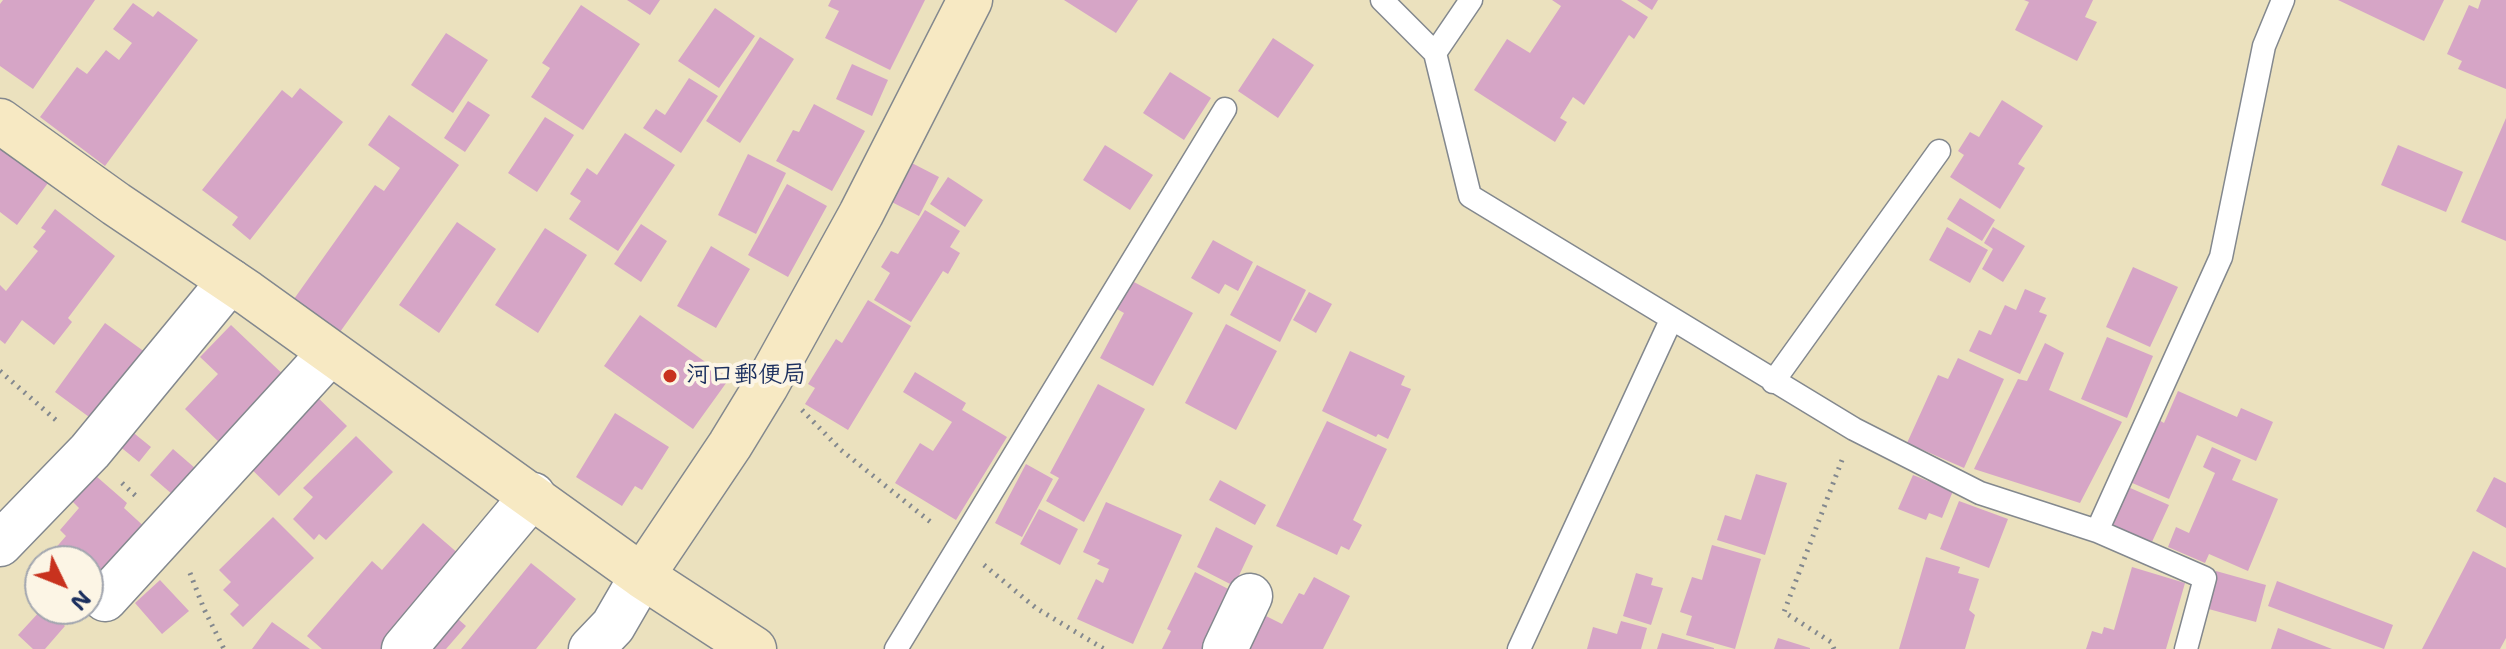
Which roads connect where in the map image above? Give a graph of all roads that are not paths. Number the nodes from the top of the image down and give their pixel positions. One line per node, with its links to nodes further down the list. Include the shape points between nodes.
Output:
1 (970, 0): 16 (street, via 766,386)
2 (1382, 0): 5 (lane)
3 (1471, 0): 5 (lane)
4 (2283, 0): 14 (lane, via 2264,46 2221,257)
5 (1435, 53): 10 (lane, via 1470,196)
6 (1225, 109): 22 (lane)
7 (0, 121): 9 (street)
8 (1939, 151): 12 (lane)
9 (230, 281): 11 (street); 15 (street, via 90,451)
10 (1671, 320): 12 (lane); 24 (lane)
11 (330, 353): 13 (street); 18 (street)
12 (1773, 382): 14 (lane, via 1980,493)
13 (533, 495): 16 (street); 19 (street)
14 (2097, 531): 25 (lane, via 2205,578)
15 (0, 544)
16 (642, 576): 20 (street, via 613,626); 21 (street)
17 (1250, 596): 23 (street)
18 (105, 599)
19 (404, 649)
20 (591, 649)
21 (754, 649)
22 (896, 649)
23 (1225, 649)
24 (1519, 649)
25 (2186, 649)

